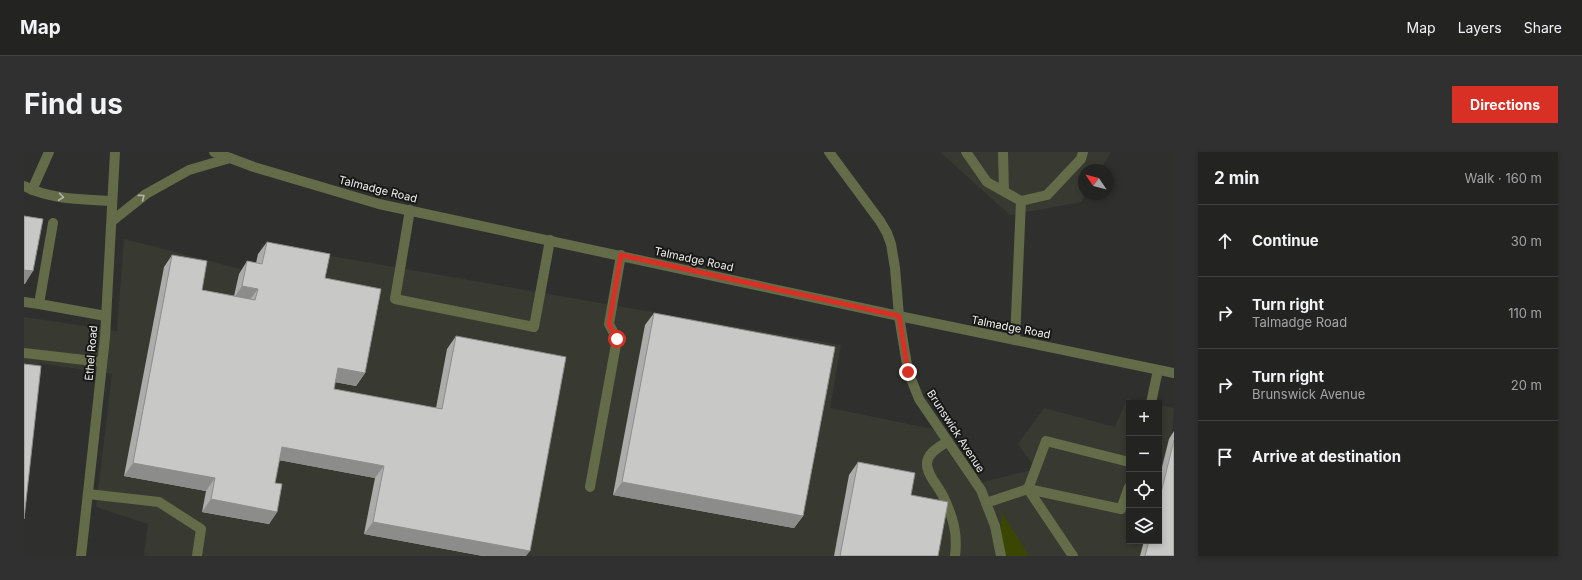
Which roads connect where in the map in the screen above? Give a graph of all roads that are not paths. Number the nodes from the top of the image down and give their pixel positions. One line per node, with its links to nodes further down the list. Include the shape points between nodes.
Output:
1 (49, 152): 9 (street)
2 (115, 152): 11 (street, Ethel Road)
3 (214, 152): 8 (street, Talmadge Road)
4 (829, 152): 21 (street, Brunswick Avenue, via 887,233 895,268)
5 (966, 152): 10 (street, via 987,182)
6 (1003, 152): 10 (street)
7 (1083, 152): 12 (street, via 1082,159 1047,195)
8 (230, 158): 13 (street, Talmadge Road, via 379,204); 14 (street, one-way to 8, via 146,194 189,170)
9 (28, 188): 11 (street, one-way to 11, via 58,198)
10 (1004, 191): 12 (street)
11 (112, 201): 14 (street, Ethel Road)
12 (1021, 201): 22 (street)
13 (410, 210): 16 (street, Talmadge Road); 16 (street, via 395,299 534,326)
14 (112, 221): 20 (street, Ethel Road)
15 (53, 223): 19 (street)
16 (550, 240): 17 (street, Talmadge Road)
17 (621, 255): 21 (street, Talmadge Road); 30 (street, via 609,324 617,339)
18 (24, 302): 19 (street)
19 (39, 304): 20 (street)
20 (106, 316): 24 (street, Ethel Road)
21 (899, 316): 22 (street, Talmadge Road); 28 (street, Brunswick Avenue, via 908,372 919,399)
22 (1014, 340): 25 (street, Talmadge Road)
23 (24, 354): 24 (street)
24 (102, 362): 32 (street, Ethel Road)
25 (1158, 370): 26 (street, Talmadge Road); 27 (street)
26 (1174, 373)
27 (1152, 400)
28 (948, 441): 34 (street, Brunswick Avenue, via 981,490); 37 (street, via 929,456 927,464 951,515 957,541)
29 (1126, 461): 31 (street, via 1046,441)
30 (590, 487)
31 (1028, 489): 33 (street, via 1121,508); 34 (street); 39 (street)
32 (88, 494): 35 (street, Ethel Road); 36 (street, via 160,502 201,529)
33 (1126, 496)
34 (986, 503): 38 (street, Brunswick Avenue, via 995,526)
35 (81, 556)
36 (197, 556)
37 (955, 556)
38 (1001, 556)
39 (1073, 556)

